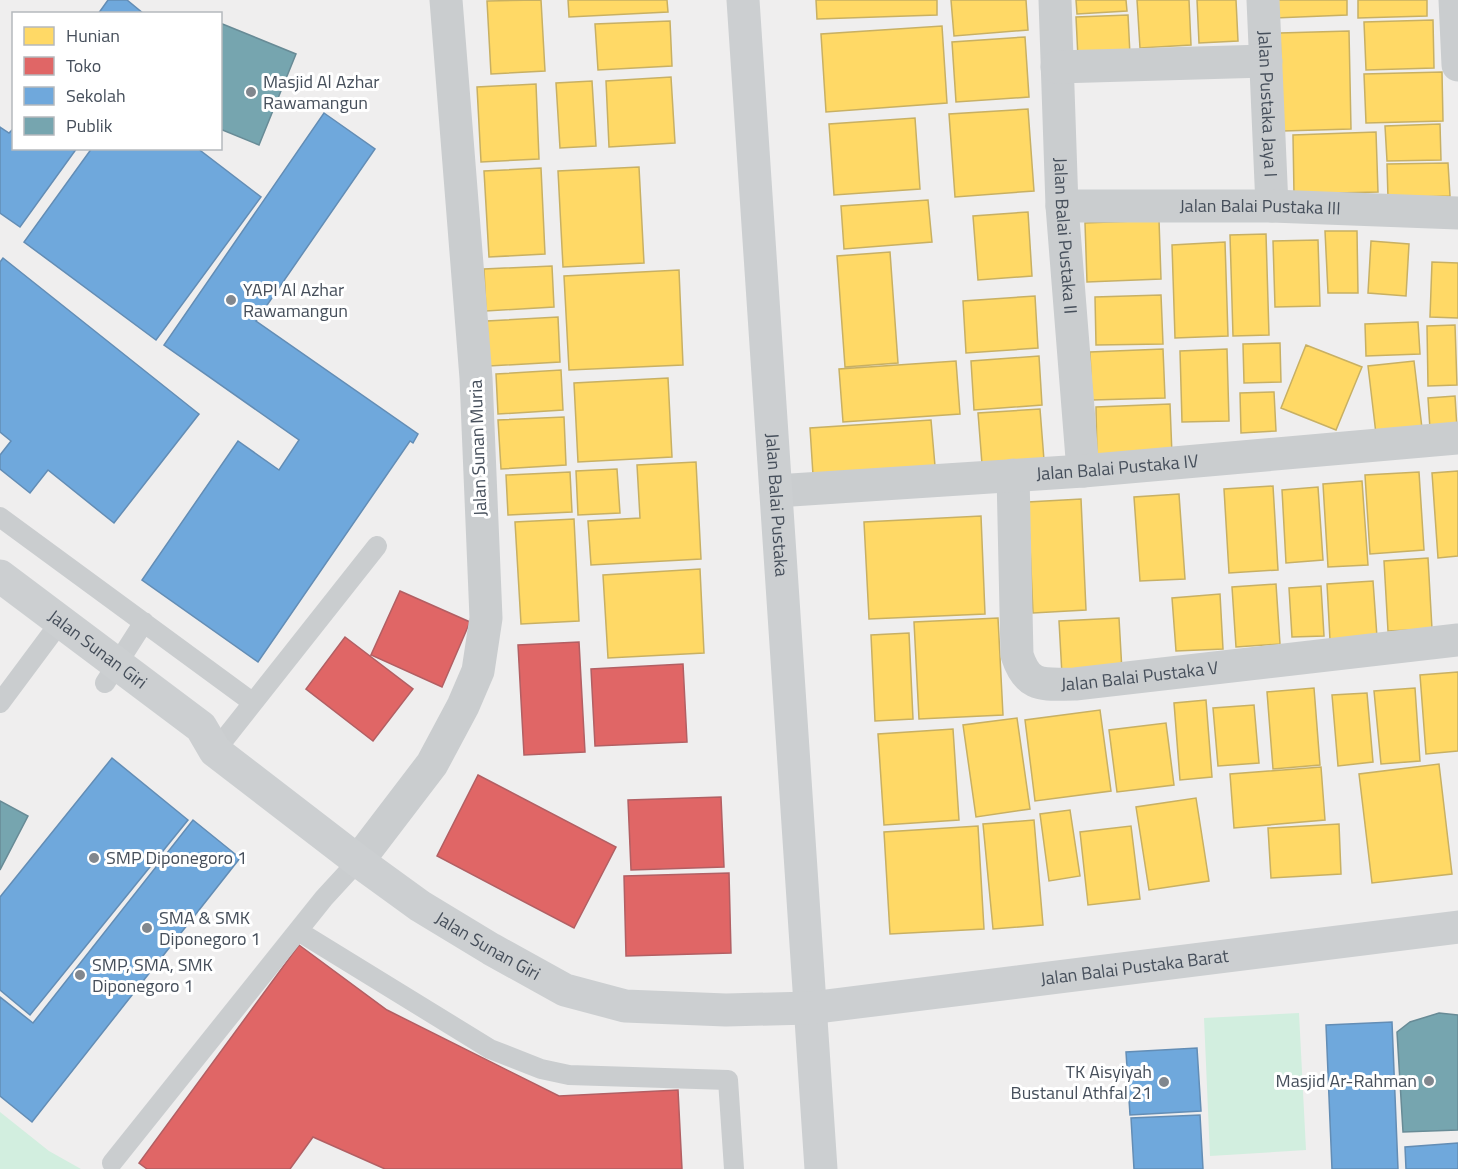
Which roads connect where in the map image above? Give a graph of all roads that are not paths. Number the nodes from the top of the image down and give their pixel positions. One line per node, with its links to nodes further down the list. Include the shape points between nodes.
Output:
1 (446, 0): 27 (street, Jalan Sunan Muria, via 476,378 486,618 477,670 463,706 432,764)
2 (743, 0): 15 (street, Jalan Balai Pustaka)
3 (1055, 0): 8 (street, Jalan Balai Pustaka II)
4 (1263, 0): 6 (street, Jalan Pustaka Jaya I)
5 (1455, 0): 7 (street)
6 (1266, 62): 8 (street); 10 (street, Jalan Pustaka Jaya I)
7 (1458, 65)
8 (1057, 67): 9 (street, Jalan Balai Pustaka II)
9 (1062, 206): 10 (street, Jalan Balai Pustaka III); 13 (street, Jalan Balai Pustaka II)
10 (1272, 206): 11 (street, Jalan Balai Pustaka III)
11 (1458, 213)
12 (1458, 438): 13 (street, Jalan Balai Pustaka IV)
13 (1083, 471): 14 (street, Jalan Balai Pustaka IV)
14 (1013, 475): 15 (street, Jalan Balai Pustaka IV); 22 (street, Jalan Balai Pustaka V, via 1017,655 1026,676 1035,682 1074,684)
15 (776, 491): 30 (street, Jalan Balai Pustaka)
16 (0, 517): 20 (lane)
17 (377, 546): 24 (lane)
18 (0, 576): 21 (street, Jalan Sunan Giri)
19 (0, 604): 21 (street, Jalan Sunan Giri)
20 (144, 622): 23 (lane); 24 (lane)
21 (55, 630): 23 (street, Jalan Sunan Giri); 25 (lane)
22 (1458, 639)
23 (111, 674): 26 (street, Jalan Sunan Giri, via 201,727)
24 (252, 702): 26 (lane)
25 (0, 703)
26 (215, 751): 27 (street, Jalan Sunan Giri)
27 (358, 861): 29 (lane); 30 (street, Jalan Sunan Giri, via 420,906 565,990 625,1006)
28 (1458, 927): 30 (street, Jalan Balai Pustaka Barat)
29 (298, 931): 31 (lane); 32 (lane, via 490,1049 541,1069 569,1075 728,1080)
30 (810, 1008): 33 (street, Jalan Balai Pustaka)
31 (112, 1163)
32 (734, 1169)
33 (820, 1169)

